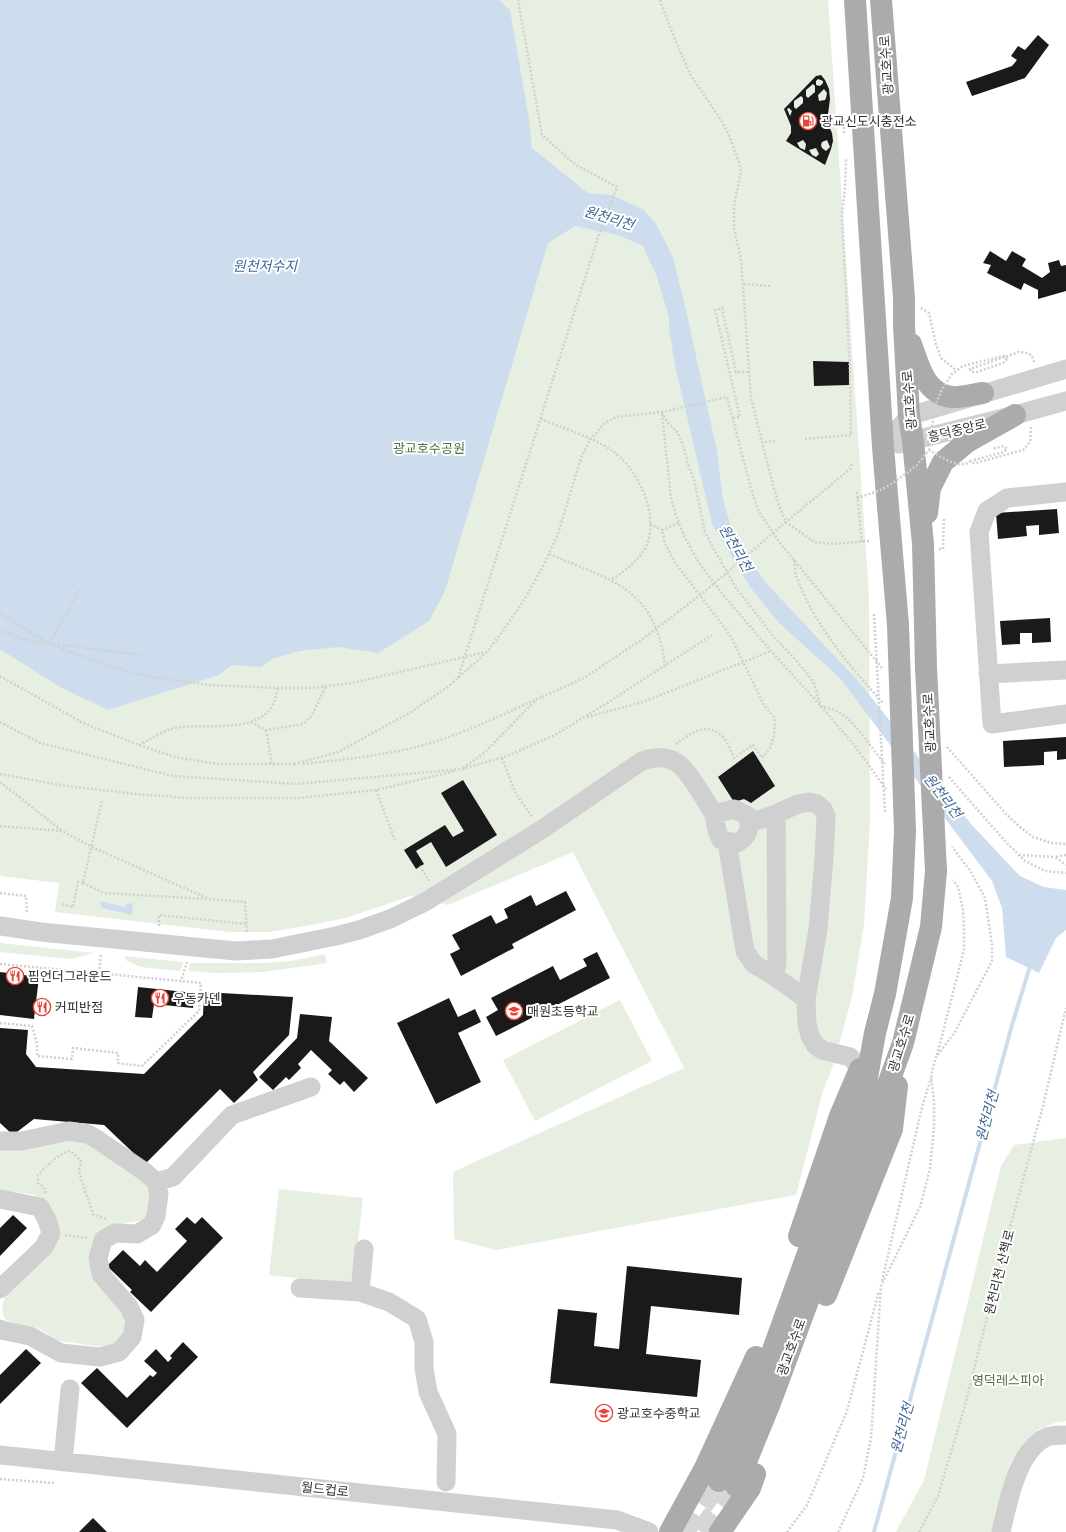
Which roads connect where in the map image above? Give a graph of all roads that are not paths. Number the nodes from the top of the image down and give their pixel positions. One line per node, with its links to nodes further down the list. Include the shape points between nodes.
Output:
1 (856, 0): 10 (main road, 광교호수로)
2 (882, 0): 3 (main road, 광교호수로)
3 (904, 326): 5 (main road, via 926,381 936,392 953,397); 8 (main road, 광교호수로)
4 (1066, 369): 5 (street, 흥덕중앙로)
5 (983, 393): 8 (street, 흥덕중앙로)
6 (1066, 400): 7 (street, 흥덕중앙로)
7 (1024, 412): 9 (street, 흥덕중앙로); 12 (main road, via 967,442 943,462 930,488)
8 (909, 416): 9 (main road, 광교호수로); 10 (street)
9 (921, 445): 10 (street, 흥덕중앙로); 12 (main road, 광교호수로)
10 (883, 447): 23 (main road, 광교호수로, bridge, via 898,625 904,831 902,898 885,994)
11 (1066, 492): 14 (street, via 1007,498 988,511 979,532)
12 (923, 544): 24 (main road, 광교호수로, bridge, via 926,667 942,873)
13 (1066, 670): 14 (street)
14 (988, 674): 15 (street, via 992,724)
15 (1066, 714)
16 (714, 814): 18 (street, via 734,809 748,816); 19 (street, via 721,840); 20 (street, via 680,764 663,758 650,758 425,902 390,919 336,936 272,949 236,952)
17 (776, 814): 18 (street); 21 (street, via 777,962); 22 (street, via 809,802 817,804 826,816 818,929)
18 (750, 823): 19 (street, via 744,839 737,843)
19 (727, 842): 21 (street, via 745,951 754,964)
20 (0, 926)
21 (774, 976): 22 (street)
22 (806, 999): 25 (street, via 807,1023 815,1045 822,1050 850,1057)
23 (875, 1033): 24 (main road, 광교호수로, via 859,1122 821,1217 727,1484 770,1403); 25 (main road)
24 (903, 1043): 42 (main road, via 892,1129 750,1488)
25 (859, 1071): 41 (main road, via 840,1116 759,1351 705,1468)
26 (311, 1088): 28 (street, via 232,1115 173,1177)
27 (0, 1141): 28 (street, via 22,1141 69,1132 88,1134)
28 (156, 1182): 34 (street, via 159,1194 152,1225 137,1234 115,1233 103,1240 98,1258 101,1274 129,1307 135,1320 132,1337 119,1352 100,1357 61,1352 30,1336)
29 (0, 1199): 32 (street, via 40,1207 51,1233 44,1246)
30 (364, 1249): 33 (street)
31 (300, 1288): 33 (street)
32 (0, 1289)
33 (360, 1292): 39 (street, via 389,1302 416,1319 424,1342 424,1368 428,1392 447,1434)
34 (0, 1329)
35 (70, 1390): 38 (street)
36 (1066, 1435): 43 (street, via 1049,1436 1037,1442 1027,1455 1019,1469)
37 (0, 1455): 38 (street, 월드컵로)
38 (63, 1462): 40 (street, 월드컵로, via 617,1520)
39 (446, 1482)
40 (649, 1532)
41 (670, 1532)
42 (720, 1532)
43 (1000, 1532)

